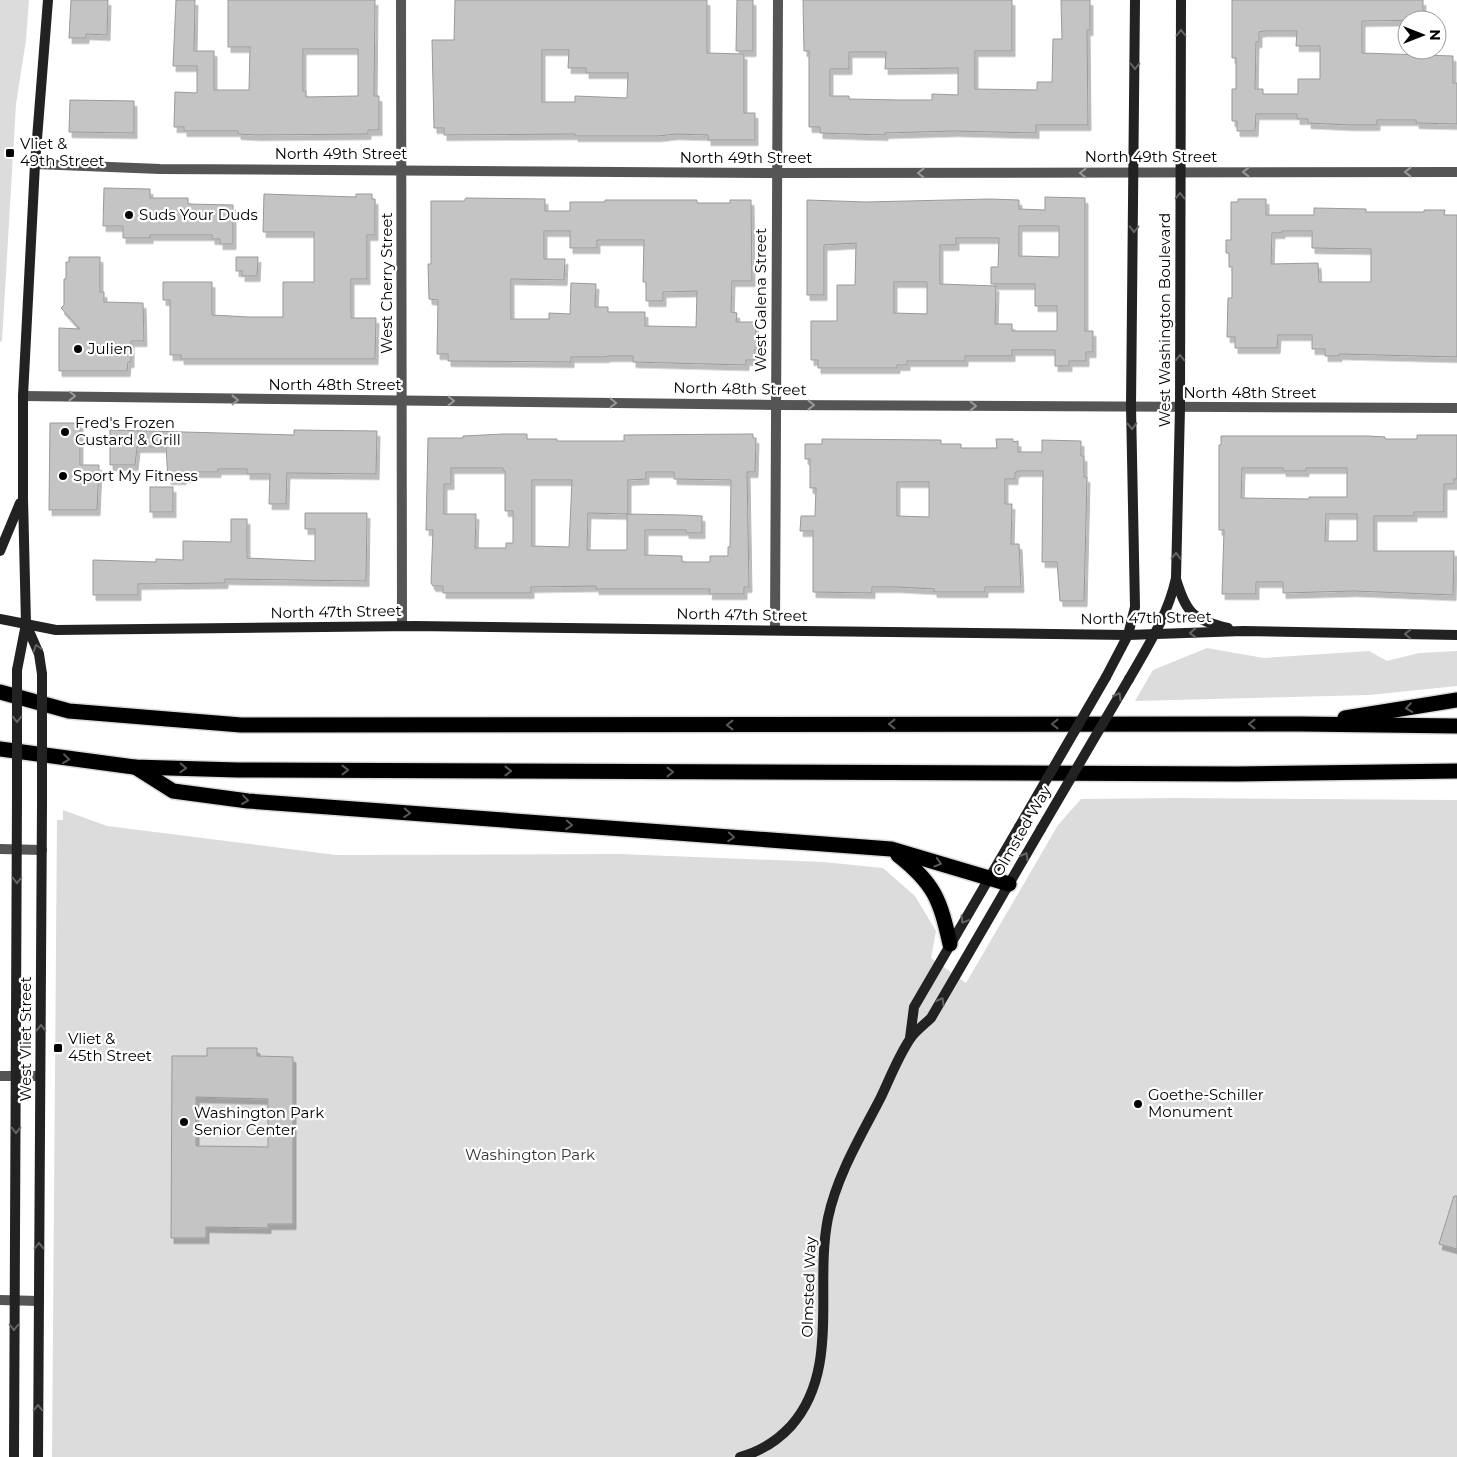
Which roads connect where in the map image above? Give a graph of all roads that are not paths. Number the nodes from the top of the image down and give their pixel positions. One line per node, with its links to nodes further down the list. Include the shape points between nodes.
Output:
1 (48, 0): 6 (street, West Vliet Street)
2 (401, 0): 7 (street, West Cherry Street)
3 (778, 0): 10 (street, West Galena Street)
4 (1135, 0): 11 (street, West Washington Boulevard, one-way to 11)
5 (1181, 0): 8 (street, West Washington Boulevard, one-way to 5)
6 (36, 164): 7 (street, North 49th Street); 12 (street, West Vliet Street)
7 (401, 170): 10 (street, North 49th Street); 13 (street, West Cherry Street)
8 (1180, 172): 9 (street, North 49th Street, one-way to 8); 11 (street, North 49th Street); 16 (street, West Washington Boulevard, one-way to 8)
9 (1457, 172)
10 (776, 173): 11 (street, North 49th Street, one-way to 10); 14 (street, West Galena Street)
11 (1135, 173): 15 (street, West Washington Boulevard, one-way to 15)
12 (23, 396): 13 (street, North 48th Street, one-way to 13, via 150,400); 18 (street, West Vliet Street)
13 (402, 400): 14 (street, North 48th Street, one-way to 14); 23 (street, West Cherry Street)
14 (776, 405): 15 (street, North 48th Street, one-way to 15); 24 (street, West Galena Street)
15 (1131, 406): 16 (street, North 48th Street); 26 (street, West Washington Boulevard, one-way to 26, via 1135,600)
16 (1180, 408): 17 (street, North 48th Street); 20 (street, West Washington Boulevard, one-way to 16)
17 (1457, 408)
18 (22, 498): 19 (street); 22 (street, West Vliet Street)
19 (0, 551)
20 (1176, 578): 25 (street, via 1182,600 1191,614 1211,624); 27 (street, West Washington Boulevard, via 1172,596)
21 (0, 619): 22 (street, North 47th Street)
22 (26, 624): 23 (street, North 47th Street, via 56,630); 39 (street, West Vliet Street, one-way to 39, bridge, via 17,670); 41 (street, West Vliet Street, one-way to 22, bridge, via 42,674 39,654)
23 (402, 626): 24 (street, North 47th Street)
24 (775, 630): 26 (street, North 47th Street)
25 (1243, 631): 27 (street, North 47th Street, one-way to 27); 28 (street, North 47th Street, one-way to 25)
26 (1128, 635): 27 (street, North 47th Street); 42 (street, Olmsted Way, bridge)
27 (1154, 635): 43 (street, Olmsted Way, one-way to 27, bridge)
28 (1457, 635)
29 (0, 692): 31 (highway, one-way to 29, via 242,725 69,711)
30 (1457, 700): 31 (highway, one-way to 31)
31 (1301, 724): 32 (highway)
32 (1457, 726)
33 (0, 749): 34 (highway, one-way to 34)
34 (134, 767): 35 (highway, one-way to 35, via 1227,774); 40 (highway, one-way to 40, via 172,791 248,801)
35 (1407, 771): 36 (highway); 37 (highway)
36 (1457, 772)
37 (1457, 777)
38 (0, 849): 39 (street)
39 (17, 849): 41 (street); 47 (street, West Vliet Street, one-way to 47)
40 (891, 849): 42 (highway, one-way to 42); 44 (highway, via 931,886 941,905)
41 (42, 850): 48 (street, West Vliet Street, one-way to 41)
42 (989, 878): 43 (highway); 44 (street, Olmsted Way, one-way to 44)
43 (1009, 884): 45 (street, Olmsted Way, one-way to 43, via 931,1018)
44 (950, 944): 45 (street, Olmsted Way, via 914,1006)
45 (910, 1038): 54 (street, Olmsted Way, via 850,1158 831,1209 822,1272 820,1364 809,1400 785,1433 758,1451)
46 (0, 1076): 47 (street)
47 (16, 1076): 48 (street); 50 (street, West Vliet Street, one-way to 50)
48 (40, 1076): 51 (street, West Vliet Street, one-way to 48)
49 (0, 1300): 50 (street)
50 (14, 1300): 51 (street); 52 (street, West Vliet Street, one-way to 52)
51 (39, 1301): 53 (street, West Vliet Street, one-way to 51)
52 (14, 1457)
53 (38, 1457)
54 (740, 1457)

